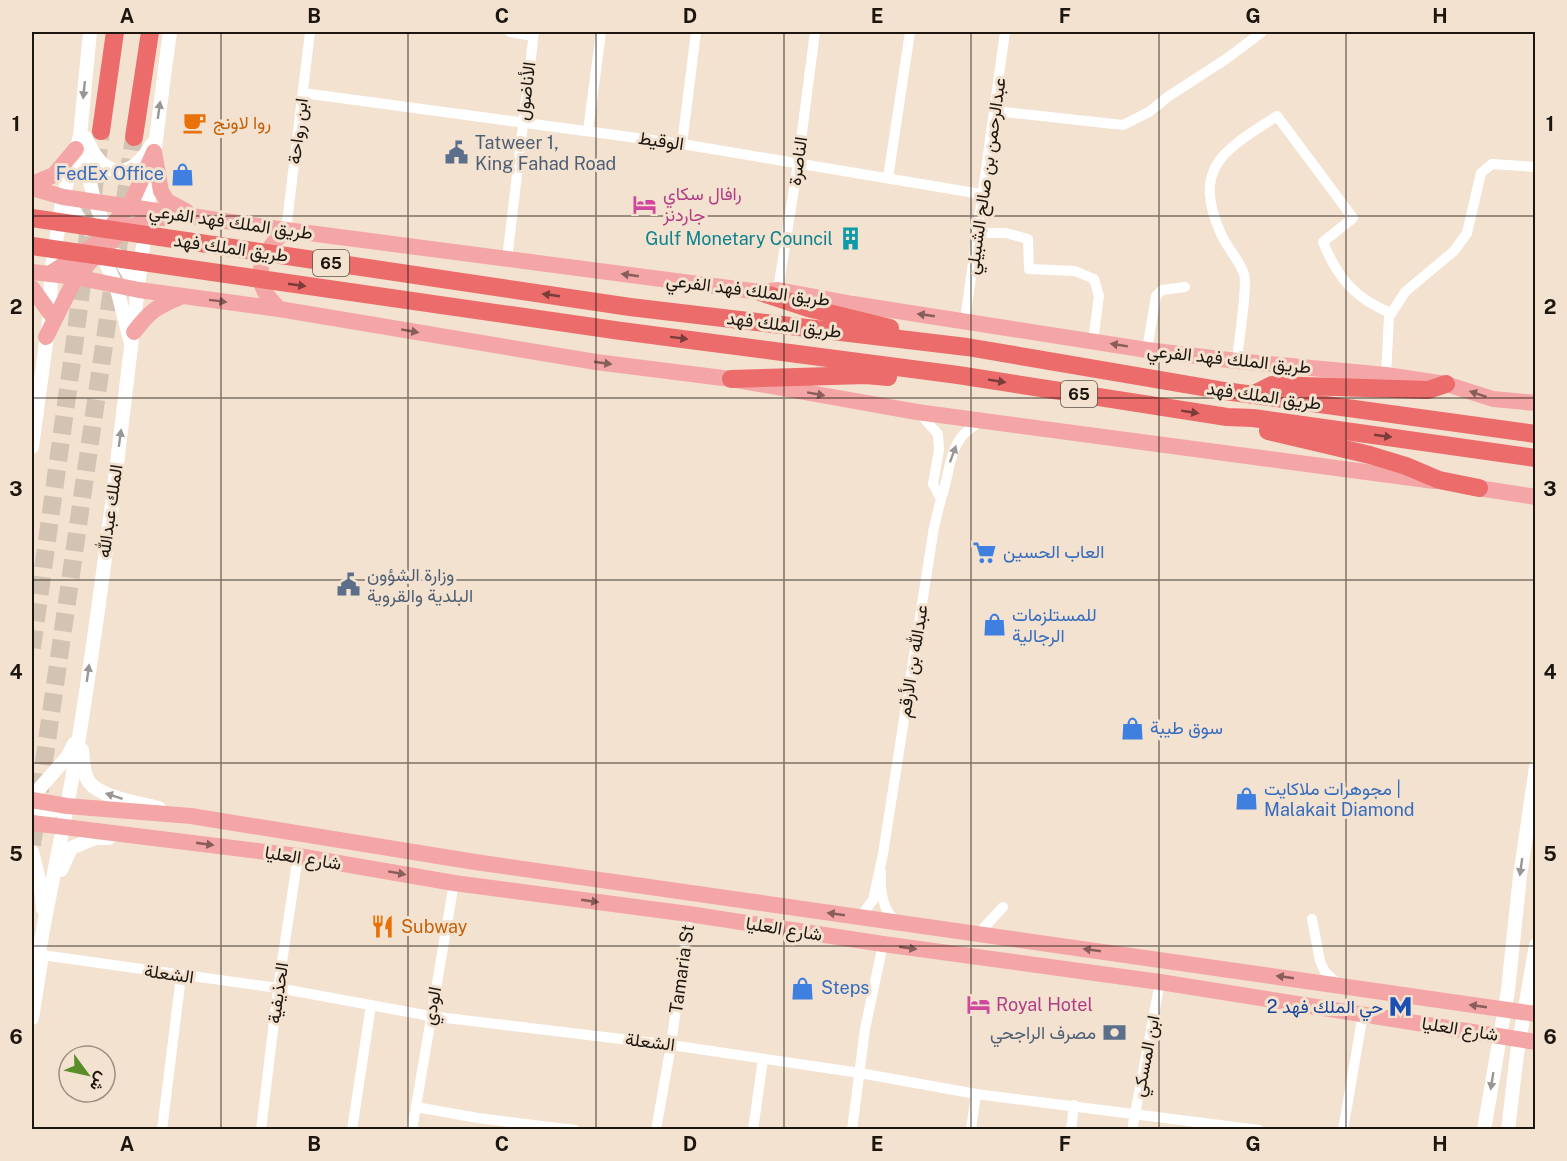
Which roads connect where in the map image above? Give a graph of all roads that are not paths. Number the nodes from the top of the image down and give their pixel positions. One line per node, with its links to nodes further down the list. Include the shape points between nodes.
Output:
1 (90, 32): 19 (main road, one-way to 19)
2 (115, 32): 17 (highway)
3 (150, 32): 20 (highway)
4 (171, 32): 22 (main road, one-way to 4)
5 (310, 32): 14 (street, ابن رواحة)
6 (510, 32): 13 (street)
7 (601, 32): 18 (street)
8 (696, 32): 21 (street)
9 (815, 32): 23 (street, الناصرة)
10 (910, 32): 25 (street)
11 (1005, 32): 15 (street, عبدالرحمن بن صالح الشبيلي)
12 (1262, 32): 15 (street, via 1149,112 1123,125)
13 (534, 34): 16 (street, الأناضول)
14 (303, 93): 16 (street, الوقيط); 34 (street, ابن رواحة)
15 (995, 111): 27 (street, عبدالرحمن بن صالح الشبيلي)
16 (522, 123): 18 (street, الوقيط); 38 (street, الأناضول)
17 (101, 131)
18 (588, 131): 21 (street, الوقيط)
19 (79, 137): 22 (main road, via 112,170 139,163); 26 (main road, via 54,176); 28 (main road); 29 (main road)
20 (134, 137)
21 (682, 144): 23 (street, الوقيط)
22 (155, 145): 30 (main road); 31 (main road); 33 (main road, via 166,201)
23 (798, 163): 25 (street, الوقيط); 46 (street, الناصرة)
24 (1536, 167): 50 (street, via 1492,164 1481,173 1467,233 1454,250 1406,292)
25 (888, 178): 27 (street, الوقيط)
26 (32, 186): 28 (main road, طريق الملك فهد الفرعي)
27 (981, 194): 35 (street, عبدالرحمن بن صالح الشبيلي)
28 (63, 197): 29 (main road, طريق الملك فهد الفرعي); 36 (main road); 40 (main road)
29 (94, 200): 30 (main road, طريق الملك فهد الفرعي); 36 (main road)
30 (128, 206): 31 (main road, طريق الملك فهد الفرعي); 36 (main road)
31 (146, 215): 33 (main road, طريق الملك فهد الفرعي); 36 (main road); 45 (main road, الملك عبدالله)
32 (32, 218): 55 (highway, طريق الملك فهد / 65, one-way to 32, via 630,307)
33 (200, 218): 34 (main road, طريق الملك فهد الفرعي)
34 (286, 230): 38 (main road, طريق الملك فهد الفرعي); 48 (main road, via 268,248 261,271 264,291)
35 (978, 233): 51 (street, عبدالرحمن بن صالح الشبيلي); 54 (street, via 1028,238 1029,269 1075,271 1094,279 1099,296)
36 (104, 242): 40 (main road); 41 (main road); 42 (main road); 45 (main road)
37 (32, 246): 58 (highway, طريق الملك فهد / 65, one-way to 58)
38 (507, 259): 46 (main road, طريق الملك فهد الفرعي, one-way to 38)
39 (32, 272): 40 (main road)
40 (51, 273): 41 (main road); 49 (main road)
41 (76, 277): 42 (main road); 52 (main road)
42 (116, 285): 45 (main road); 53 (main road)
43 (1185, 287): 56 (street, via 1156,296)
44 (32, 288): 49 (main road)
45 (139, 290): 47 (main road); 53 (main road, الملك عبدالله)
46 (769, 291): 51 (main road, طريق الملك فهد الفرعي, one-way to 46); 55 (highway, via 808,308)
47 (181, 296): 48 (main road, one-way to 48); 53 (main road, via 147,315)
48 (279, 309): 60 (main road, one-way to 60, via 596,362)
49 (50, 313): 52 (main road)
50 (1391, 313): 57 (street, via 1372,306 1333,265 1323,242 1353,218 1277,116 1227,151 1214,166 1209,199 1221,236 1245,276); 59 (street)
51 (965, 321): 54 (main road, طريق الملك فهد الفرعي)
52 (46, 337): 68 (main road)
53 (132, 338): 73 (main road, الملك عبدالله, one-way to 53)
54 (1093, 341): 56 (main road, طريق الملك فهد الفرعي, one-way to 54)
55 (955, 346): 62 (highway, طريق الملك فهد / 65)
56 (1147, 350): 57 (main road, طريق الملك فهد الفرعي)
57 (1237, 361): 59 (main road, طريق الملك فهد الفرعي)
58 (958, 375): 60 (highway, via 944,382 866,375); 65 (highway, طريق الملك فهد / 65, one-way to 65)
59 (1386, 375): 61 (main road, طريق الملك فهد الفرعي)
60 (731, 380): 64 (main road, one-way to 64)
61 (1446, 384): 62 (highway, via 1428,390 1272,385); 63 (main road, طريق الملك فهد الفرعي, one-way to 61, via 1493,399)
62 (1253, 395): 67 (highway, طريق الملك فهد / 65)
63 (1536, 403)
64 (918, 412): 66 (main road); 72 (street, عبدالله بن الأرقم, via 938,434 933,484)
65 (1227, 417): 69 (highway, طريق الملك فهد / 65, one-way to 69); 70 (highway, via 1243,425 1370,455 1439,480)
66 (982, 420): 70 (main road); 72 (street, one-way to 66, via 952,455 963,435)
67 (1536, 434)
68 (32, 447)
69 (1536, 458)
70 (1479, 488): 71 (main road)
71 (1536, 497)
72 (941, 499): 83 (street, عبدالله بن الأرقم)
73 (80, 731): 76 (main road); 77 (main road); 78 (main road, one-way to 73, via 95,788 83,766)
74 (1536, 767): 75 (main road)
75 (1530, 801): 79 (main road, via 1531,819); 101 (main road, one-way to 101)
76 (67, 806): 77 (main road, شارع العليا); 78 (main road, شارع العليا); 80 (main road)
77 (34, 809): 80 (main road)
78 (190, 816): 88 (main road, شارع العليا, one-way to 78, via 475,862)
79 (1536, 825)
80 (63, 826): 81 (main road, شارع العليا); 91 (main road)
81 (180, 841): 84 (main road, شارع العليا, one-way to 84); 91 (main road, via 95,838 70,848)
82 (32, 852): 91 (main road, via 41,888)
83 (883, 854): 88 (street, عبدالله بن الأرقم, via 873,900); 90 (street, via 884,906)
84 (298, 856): 85 (main road, شارع العليا, one-way to 85); 99 (street, الحذيفية)
85 (454, 883): 87 (main road, شارع العليا, one-way to 87); 104 (street, الودي)
86 (1003, 907): 92 (street)
87 (689, 914): 93 (main road, شارع العليا); 108 (street, Tamaria St)
88 (860, 917): 90 (main road, شارع العليا)
89 (1312, 919): 98 (street, via 1324,972)
90 (899, 922): 92 (main road, شارع العليا)
91 (44, 926): 95 (main road, via 39,952)
92 (978, 934): 98 (main road, شارع العليا, one-way to 92)
93 (883, 944): 97 (main road, شارع العليا, one-way to 97); 110 (street)
94 (1536, 945): 102 (main road)
95 (42, 955): 96 (street, الشعلة); 105 (main road)
96 (181, 976): 99 (street, الشعلة); 116 (street)
97 (1160, 982): 103 (main road, شارع العليا); 114 (street, ابن المسكي)
98 (1340, 985): 101 (main road, شارع العليا, one-way to 98)
99 (278, 988): 100 (street, الشعلة); 117 (street, الحذيفية)
100 (371, 1005): 104 (street, الشعلة); 118 (street)
101 (1504, 1009): 102 (main road, شارع العليا); 106 (main road)
102 (1530, 1013): 107 (main road)
103 (1363, 1014): 106 (main road, شارع العليا); 128 (street)
104 (430, 1016): 108 (street, الشعلة); 113 (street, الودي)
105 (32, 1018)
106 (1499, 1035): 107 (main road, شارع العليا); 129 (main road, one-way to 129)
107 (1528, 1041): 130 (main road)
108 (671, 1045): 109 (street, الشعلة); 121 (street, Tamaria St)
109 (763, 1059): 110 (street, الشعلة); 122 (street)
110 (860, 1073): 111 (street, الشعلة); 123 (street)
111 (976, 1094): 112 (street, الشعلة); 124 (street)
112 (1074, 1105): 114 (street, الشعلة); 125 (street)
113 (416, 1107): 115 (street); 119 (street, الودي)
114 (1135, 1113): 126 (street, ابن المسكي); 127 (street, الشعلة)
115 (477, 1124): 120 (street)
116 (162, 1130)
117 (261, 1130)
118 (352, 1130)
119 (412, 1130)
120 (575, 1130)
121 (656, 1130)
122 (753, 1130)
123 (852, 1130)
124 (970, 1130)
125 (1071, 1130)
126 (1132, 1130)
127 (1258, 1130)
128 (1343, 1130)
129 (1484, 1130)
130 (1508, 1130)

